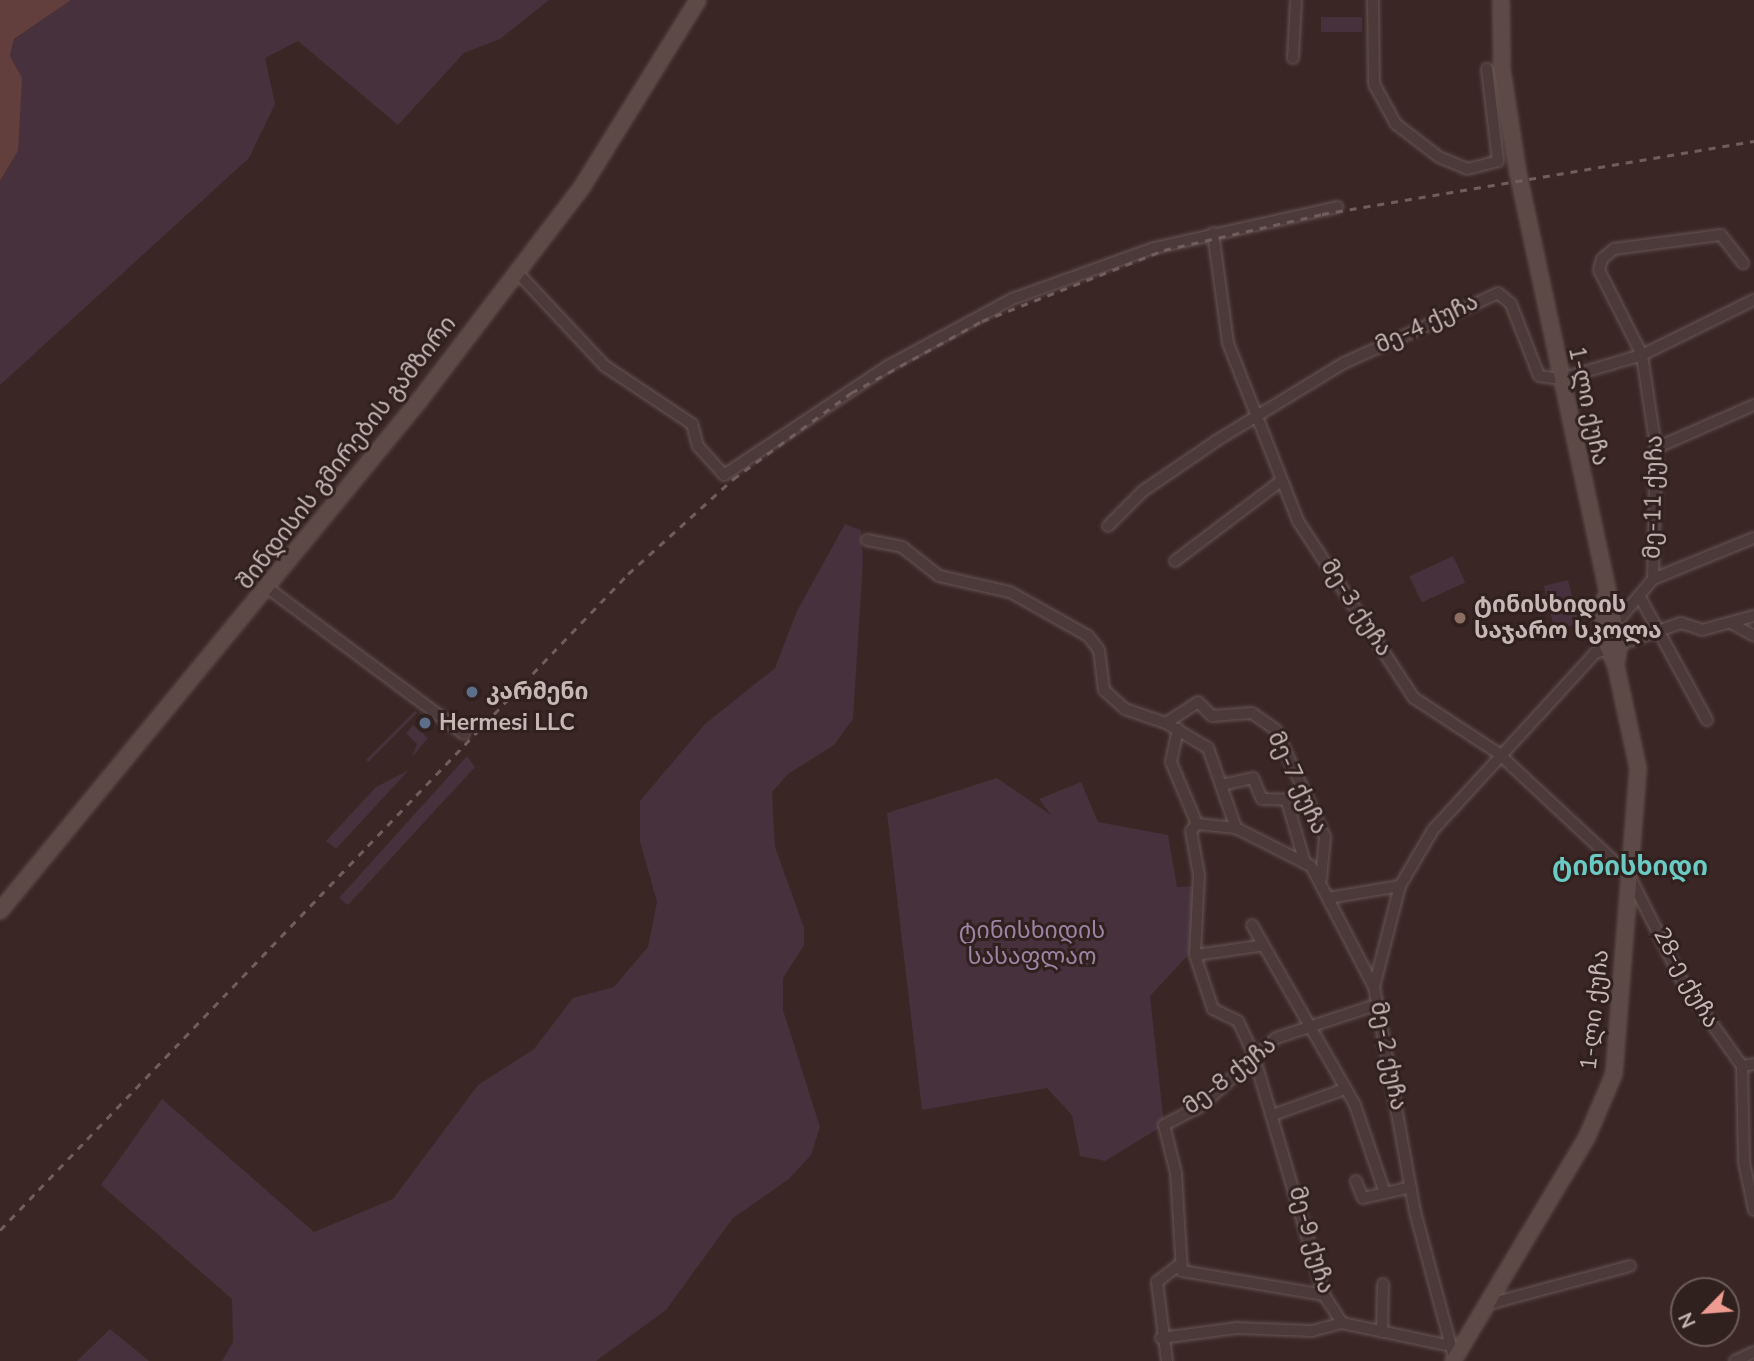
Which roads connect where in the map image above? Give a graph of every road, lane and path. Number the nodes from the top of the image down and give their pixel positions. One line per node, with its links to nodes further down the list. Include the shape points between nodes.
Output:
1 (698, 0): 10 (main road, შინდისის გმირების გამზირი, via 582,187)
2 (1296, 0): 5 (street)
3 (1373, 0): 6 (street, via 1374,84 1396,124 1439,157 1467,169 1498,161)
4 (1502, 0): 13 (main road, 1-ლი ქუჩა, via 1502,70)
5 (1293, 58)
6 (1487, 69)
7 (1336, 207): 8 (street)
8 (1213, 233): 10 (street, via 1081,273 962,324 800,420 724,475 698,446 692,424 605,366); 15 (street, მე-3 ქუჩა, via 1228,343)
9 (1743, 263): 12 (street, მე-11 ქუჩა, via 1721,235 1614,249 1602,259 1599,270)
10 (517, 272): 23 (main road, შინდისის გმირების გამზირი)
11 (1754, 300): 12 (street)
12 (1642, 355): 13 (street); 16 (street, მე-11 ქუჩა)
13 (1560, 379): 15 (street, მე-4 ქუჩა, via 1539,376 1511,304 1498,293 1344,363); 29 (main road, 1-ლი ქუჩა, via 1604,599)
14 (1754, 405): 16 (street)
15 (1258, 415): 17 (street, მე-3 ქუჩა); 18 (street, via 1143,491)
16 (1656, 449): 22 (street, მე-11 ქუჩა)
17 (1278, 483): 21 (street); 34 (street, მე-3 ქუჩა, via 1414,698)
18 (1108, 526)
19 (1754, 538): 22 (street)
20 (867, 540): 31 (street, via 902,547 939,576 1010,592 1088,636 1098,650 1104,690 1125,709)
21 (1175, 561)
22 (1653, 579): 24 (street, მე-11 ქუჩა)
23 (269, 589): 33 (street); 45 (main road, შინდისის გმირების გამზირი)
24 (1641, 599): 27 (street, via 1655,629); 29 (street, მე-11 ქუჩა)
25 (1754, 616): 26 (street)
26 (1731, 623): 27 (street, via 1703,630 1681,623); 28 (street)
27 (1662, 630): 29 (street); 30 (street)
28 (1754, 636)
29 (1607, 640): 34 (street, მე-2 ქუჩა); 41 (main road, 1-ლი ქუჩა, via 1637,768)
30 (1707, 720)
31 (1167, 723): 32 (street); 36 (street, მე-7 ქუჩა, via 1198,702 1212,716 1262,716 1276,730)
32 (1178, 729): 35 (street, via 1208,748); 38 (street, via 1171,762)
33 (464, 734)
34 (1498, 752): 41 (street, მე-3 ქუჩა); 43 (street, მე-2 ქუჩა, via 1478,785 1433,830)
35 (1221, 785): 37 (street, via 1253,778 1262,799); 39 (street)
36 (1306, 800): 37 (street); 42 (street, მე-7 ქუჩა, via 1325,837)
37 (1287, 801): 40 (street)
38 (1197, 824): 39 (street); 48 (street, via 1191,831 1199,886)
39 (1236, 828): 40 (street)
40 (1305, 863): 42 (street)
41 (1629, 875): 54 (street, 28-ე ქუჩა, via 1683,982); 65 (main road, 1-ლი ქუჩა, via 1614,1074 1587,1137)
42 (1321, 879): 44 (street)
43 (1400, 886): 44 (street); 49 (street, მე-2 ქუჩა)
44 (1328, 898): 49 (street)
45 (0, 911)
46 (1252, 925): 47 (street)
47 (1259, 946): 48 (street); 51 (street)
48 (1195, 955): 52 (street, მე-9 ქუჩა, via 1213,1009 1238,1021)
49 (1374, 986): 50 (street, მე-2 ქუჩა)
50 (1378, 1003): 51 (street, მე-8 ქუჩა); 58 (street, მე-2 ქუჩა)
51 (1308, 1027): 52 (street, მე-8 ქუჩა); 55 (street)
52 (1253, 1053): 56 (street, მე-9 ქუჩა); 61 (street, მე-8 ქუჩა, via 1201,1106 1164,1125 1176,1173)
53 (1754, 1064): 54 (street)
54 (1742, 1066): 60 (street, via 1744,1162)
55 (1345, 1089): 56 (street); 59 (street)
56 (1273, 1115): 64 (street, მე-9 ქუჩა)
57 (1356, 1181): 59 (street, via 1363,1198)
58 (1411, 1187): 59 (street); 69 (street, მე-2 ქუჩა)
59 (1385, 1193)
60 (1754, 1210)
61 (1179, 1265): 64 (street, via 1185,1275 1240,1276); 68 (street, via 1157,1282)
62 (1630, 1266): 65 (street)
63 (1383, 1284): 67 (street)
64 (1324, 1295): 66 (street, მე-9 ქუჩა)
65 (1489, 1304): 72 (main road, 1-ლი ქუჩა)
66 (1342, 1323): 67 (street, მე-9 ქუჩა); 68 (street, via 1312,1331 1237,1328)
67 (1382, 1332): 69 (street, მე-9 ქუჩა)
68 (1161, 1338): 71 (street)
69 (1446, 1345): 72 (street, მე-2 ქუჩა)
70 (1754, 1352): 73 (street)
71 (1167, 1361)
72 (1454, 1361)
73 (1735, 1361)

